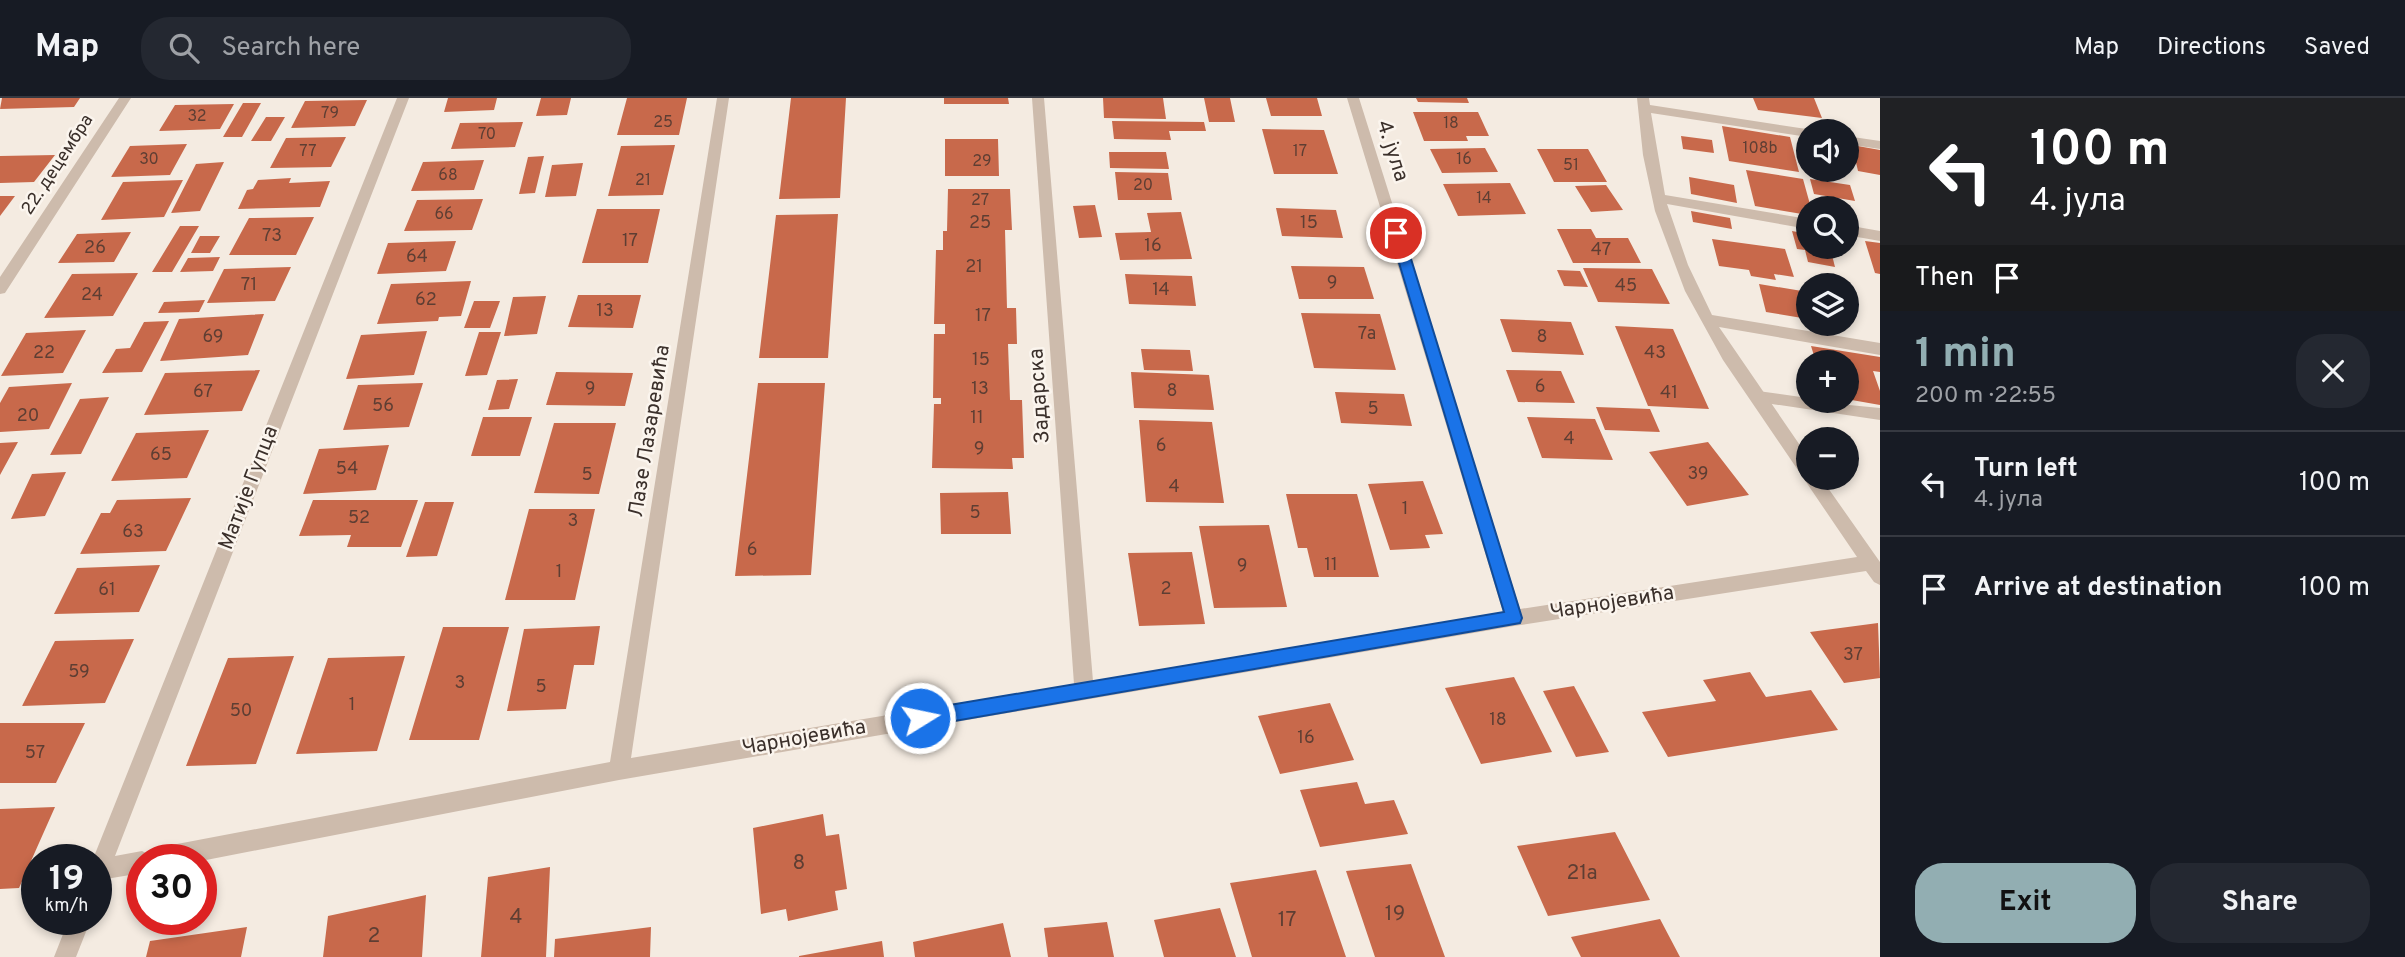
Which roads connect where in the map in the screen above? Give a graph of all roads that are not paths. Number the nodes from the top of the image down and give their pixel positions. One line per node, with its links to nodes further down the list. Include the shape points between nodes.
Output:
1 (125, 98): 14 (street, 22. децембра)
2 (403, 98): 25 (street, Матије Гупца)
3 (723, 98): 24 (street, Лазе Лазаревића)
4 (1038, 98): 23 (street, Задарска)
5 (1353, 98): 22 (street, 4. јула)
6 (1643, 103): 7 (street); 10 (street)
7 (1796, 131)
8 (1859, 141): 9 (street)
9 (1880, 145)
10 (1659, 198): 11 (street); 15 (street, via 1675,255)
11 (1796, 222)
12 (1859, 232): 13 (street)
13 (1880, 236)
14 (0, 289)
15 (1706, 319): 16 (street); 17 (street)
16 (1880, 349)
17 (1758, 397): 18 (street); 19 (street)
18 (1880, 414)
19 (1796, 453)
20 (1820, 490): 21 (street)
21 (1875, 570): 22 (street, Чарнојевића)
22 (1514, 618): 23 (street, Чарнојевића)
23 (1084, 690): 24 (street, Чарнојевића)
24 (619, 769): 26 (street, Чарнојевића)
25 (110, 844)
26 (217, 847)
27 (74, 935): 28 (street)
28 (65, 957)

